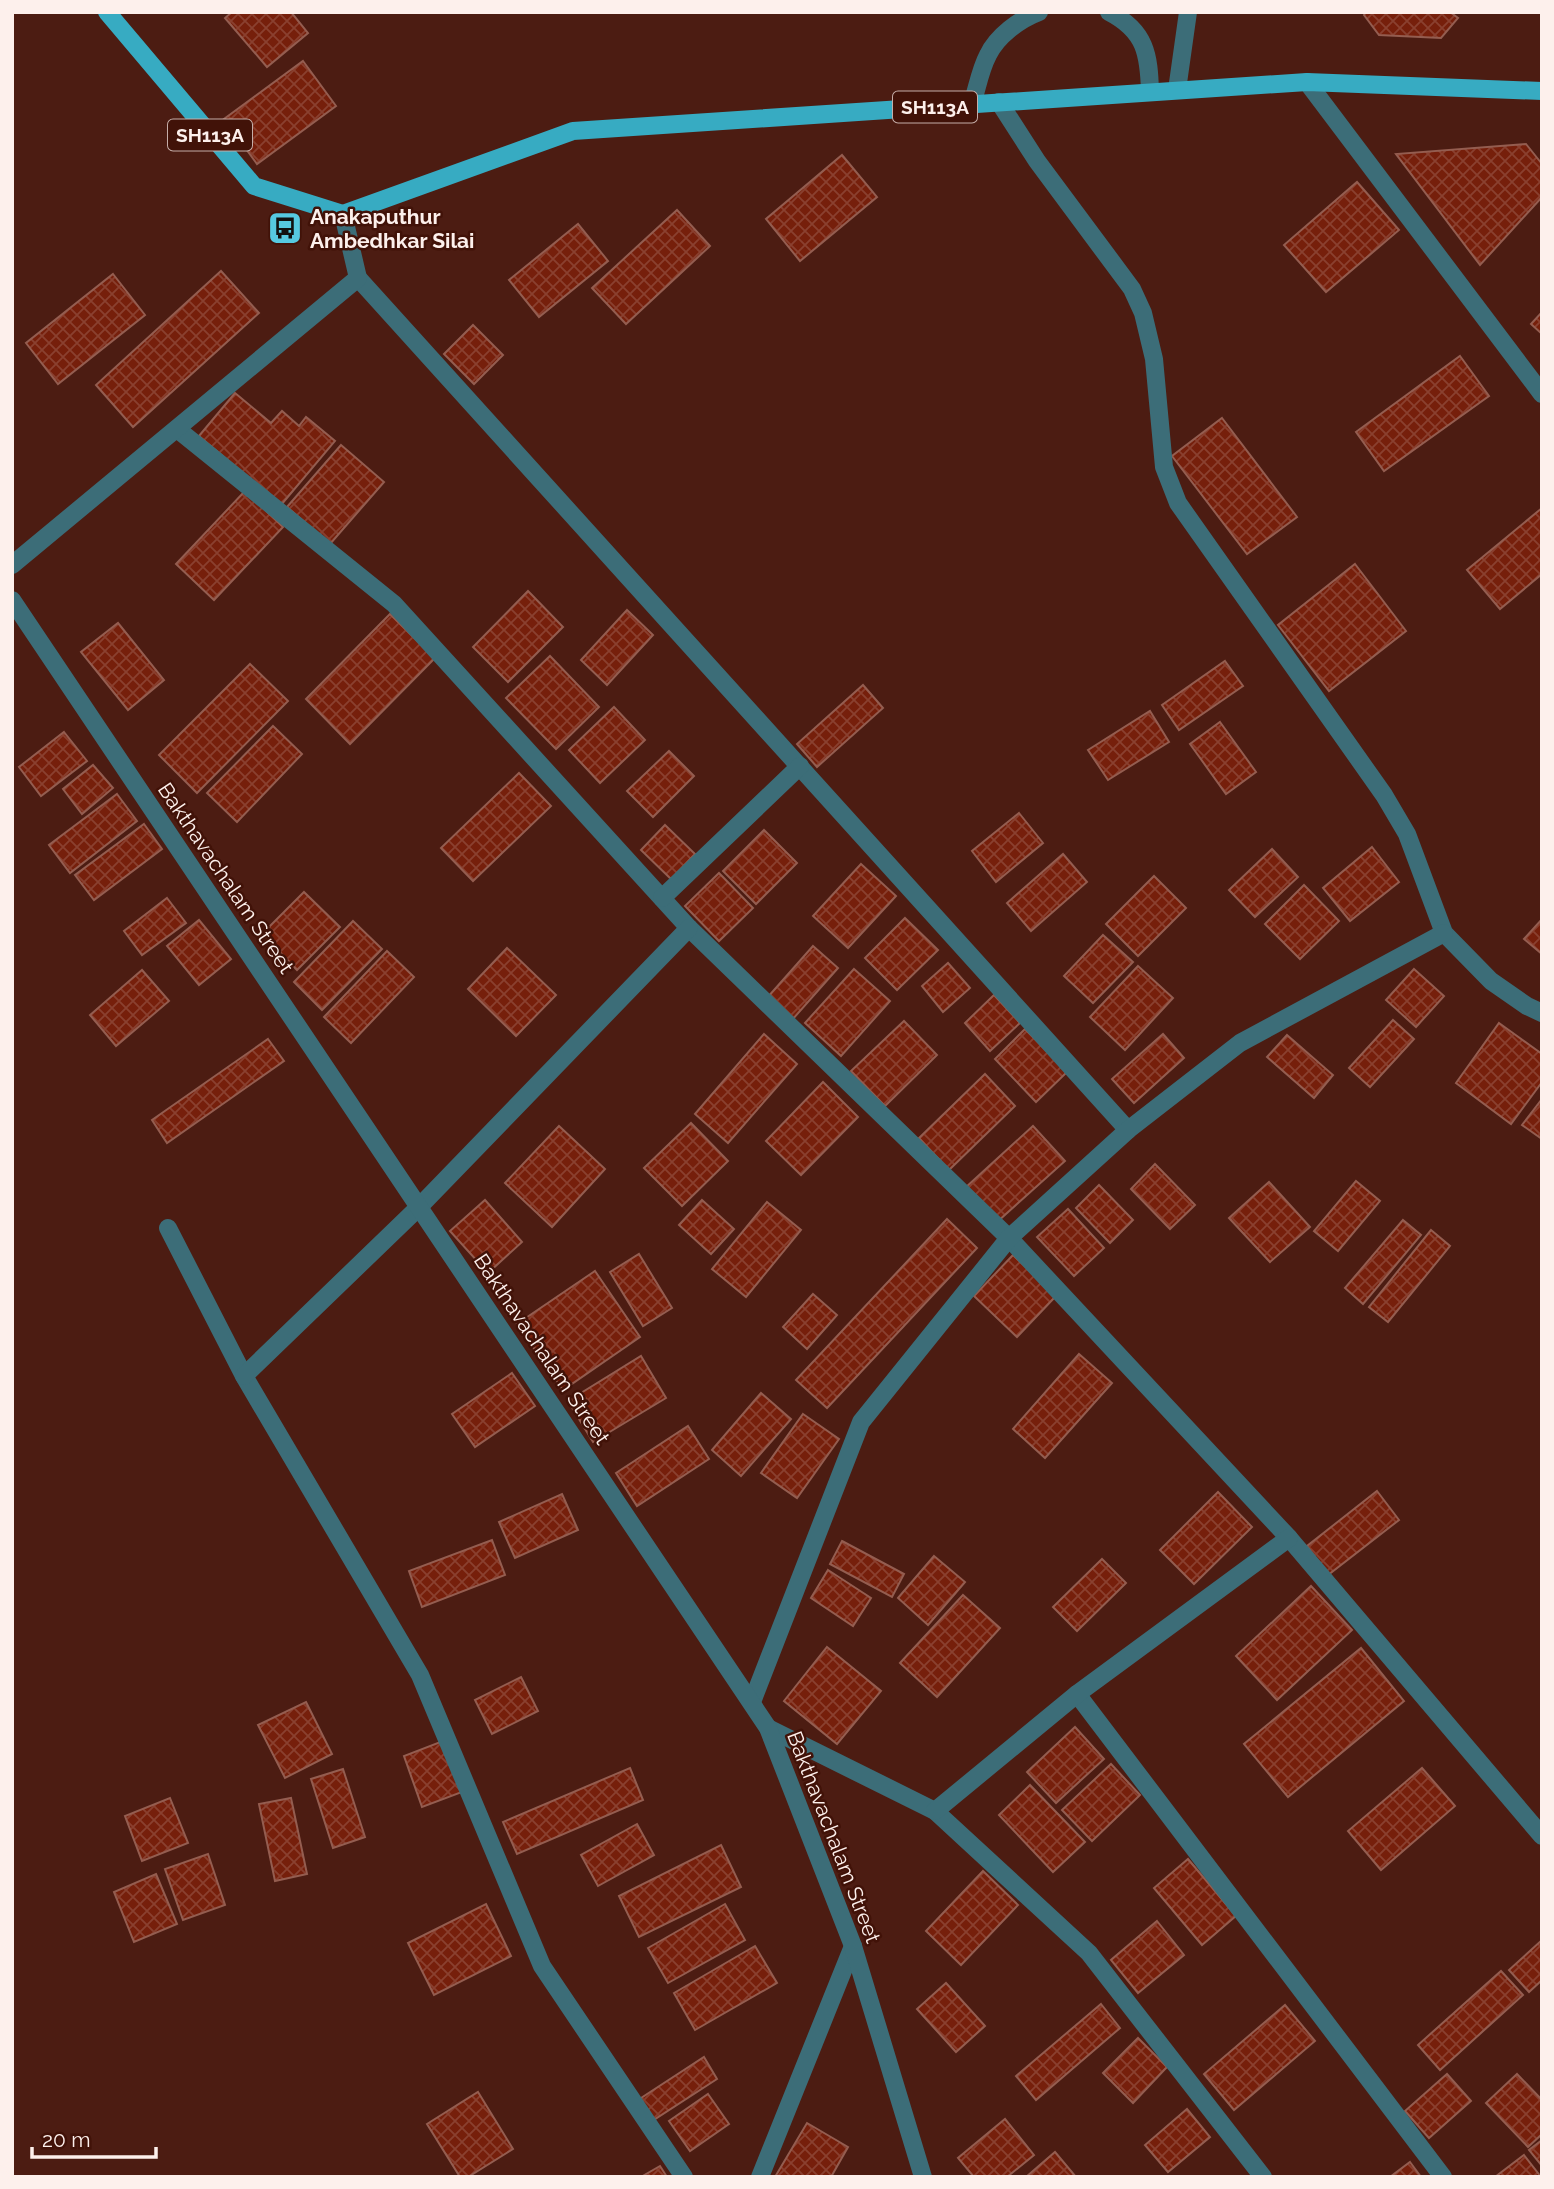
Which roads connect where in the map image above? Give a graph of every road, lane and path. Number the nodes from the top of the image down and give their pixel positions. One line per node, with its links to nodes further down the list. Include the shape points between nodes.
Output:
1 (107, 12): 11 (main road, SH113A, via 254,187)
2 (1039, 12): 10 (street, via 1007,32 988,54)
3 (1109, 12): 8 (street, via 1140,36 1150,62)
4 (1188, 12): 6 (street)
5 (1307, 82): 6 (main road, SH113A); 7 (main road, SH113A); 13 (street)
6 (1177, 90): 8 (main road, SH113A)
7 (1542, 91)
8 (1150, 92): 9 (main road, SH113A)
9 (999, 102): 10 (main road, SH113A); 20 (street, via 1013,128 1132,289 1143,313 1154,359 1164,467 1178,503 1384,795 1407,834)
10 (972, 104): 11 (main road, SH113A, via 573,131)
11 (342, 214): 12 (street)
12 (358, 278): 14 (street); 17 (street)
13 (1542, 394)
14 (177, 429): 15 (street); 18 (street, via 394,604)
15 (12, 565)
16 (12, 600): 23 (street, Bakthavachalam Street)
17 (800, 766): 18 (street); 22 (street)
18 (662, 898): 19 (street)
19 (689, 928): 23 (street); 25 (street)
20 (1444, 933): 21 (street, via 1491,982); 22 (street, via 1240,1043)
21 (1542, 1013)
22 (1128, 1130): 25 (street)
23 (419, 1207): 26 (street); 29 (street, Bakthavachalam Street)
24 (168, 1228): 26 (street)
25 (1009, 1238): 27 (street); 29 (street, via 861,1422)
26 (244, 1376): 34 (street, via 420,1675 542,1966)
27 (1289, 1538): 28 (street); 32 (street)
28 (1077, 1694): 31 (street); 38 (street)
29 (752, 1702): 30 (street, Bakthavachalam Street)
30 (768, 1728): 31 (street); 33 (street, Bakthavachalam Street)
31 (935, 1811): 37 (street, via 1089,1953)
32 (1542, 1836)
33 (853, 1946): 35 (street); 36 (street, Bakthavachalam Street)
34 (684, 2177)
35 (760, 2177)
36 (923, 2177)
37 (1263, 2177)
38 (1443, 2177)

